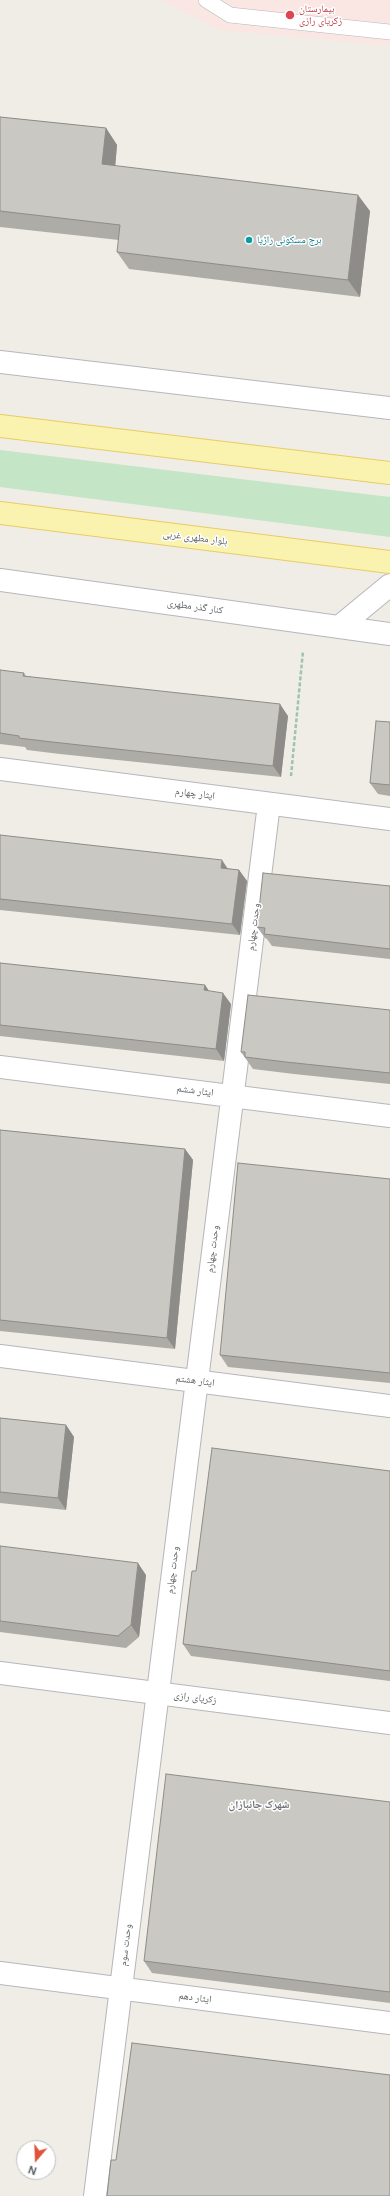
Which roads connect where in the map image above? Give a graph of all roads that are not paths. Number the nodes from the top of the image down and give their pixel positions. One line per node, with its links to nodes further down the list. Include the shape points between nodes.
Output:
1 (206, 0): 2 (lane, via 230,15)
2 (390, 32)
3 (0, 362): 4 (street)
4 (390, 408)
5 (0, 426): 6 (main road)
6 (390, 473)
7 (0, 513): 8 (main road, بلوار مطهری غربی)
8 (390, 562)
9 (0, 580): 11 (street, کنار گذر مطهری)
10 (390, 585): 11 (street)
11 (339, 628): 12 (street, کنار گذر مطهری)
12 (390, 634)
13 (0, 769): 14 (street, ایثار چهارم)
14 (278, 805): 15 (street, ایثار چهارم); 17 (street, وحدت چهارم)
15 (390, 819)
16 (0, 1067): 17 (street, ایثار ششم)
17 (232, 1096): 18 (street, ایثار ششم); 20 (street, وحدت چهارم)
18 (390, 1116)
19 (0, 1356): 20 (street, ایثار هشتم)
20 (197, 1381): 21 (street, ایثار هشتم); 23 (street, وحدت چهارم)
21 (390, 1406)
22 (0, 1673): 23 (street, زکریای رازی)
23 (158, 1693): 24 (street, زکریای رازی); 26 (street, وحدت سوم)
24 (390, 1723)
25 (0, 1973): 26 (street, ایثار دهم)
26 (120, 1989): 27 (street, ایثار دهم); 28 (street, وحدت سوم)
27 (390, 2023)
28 (95, 2196)

